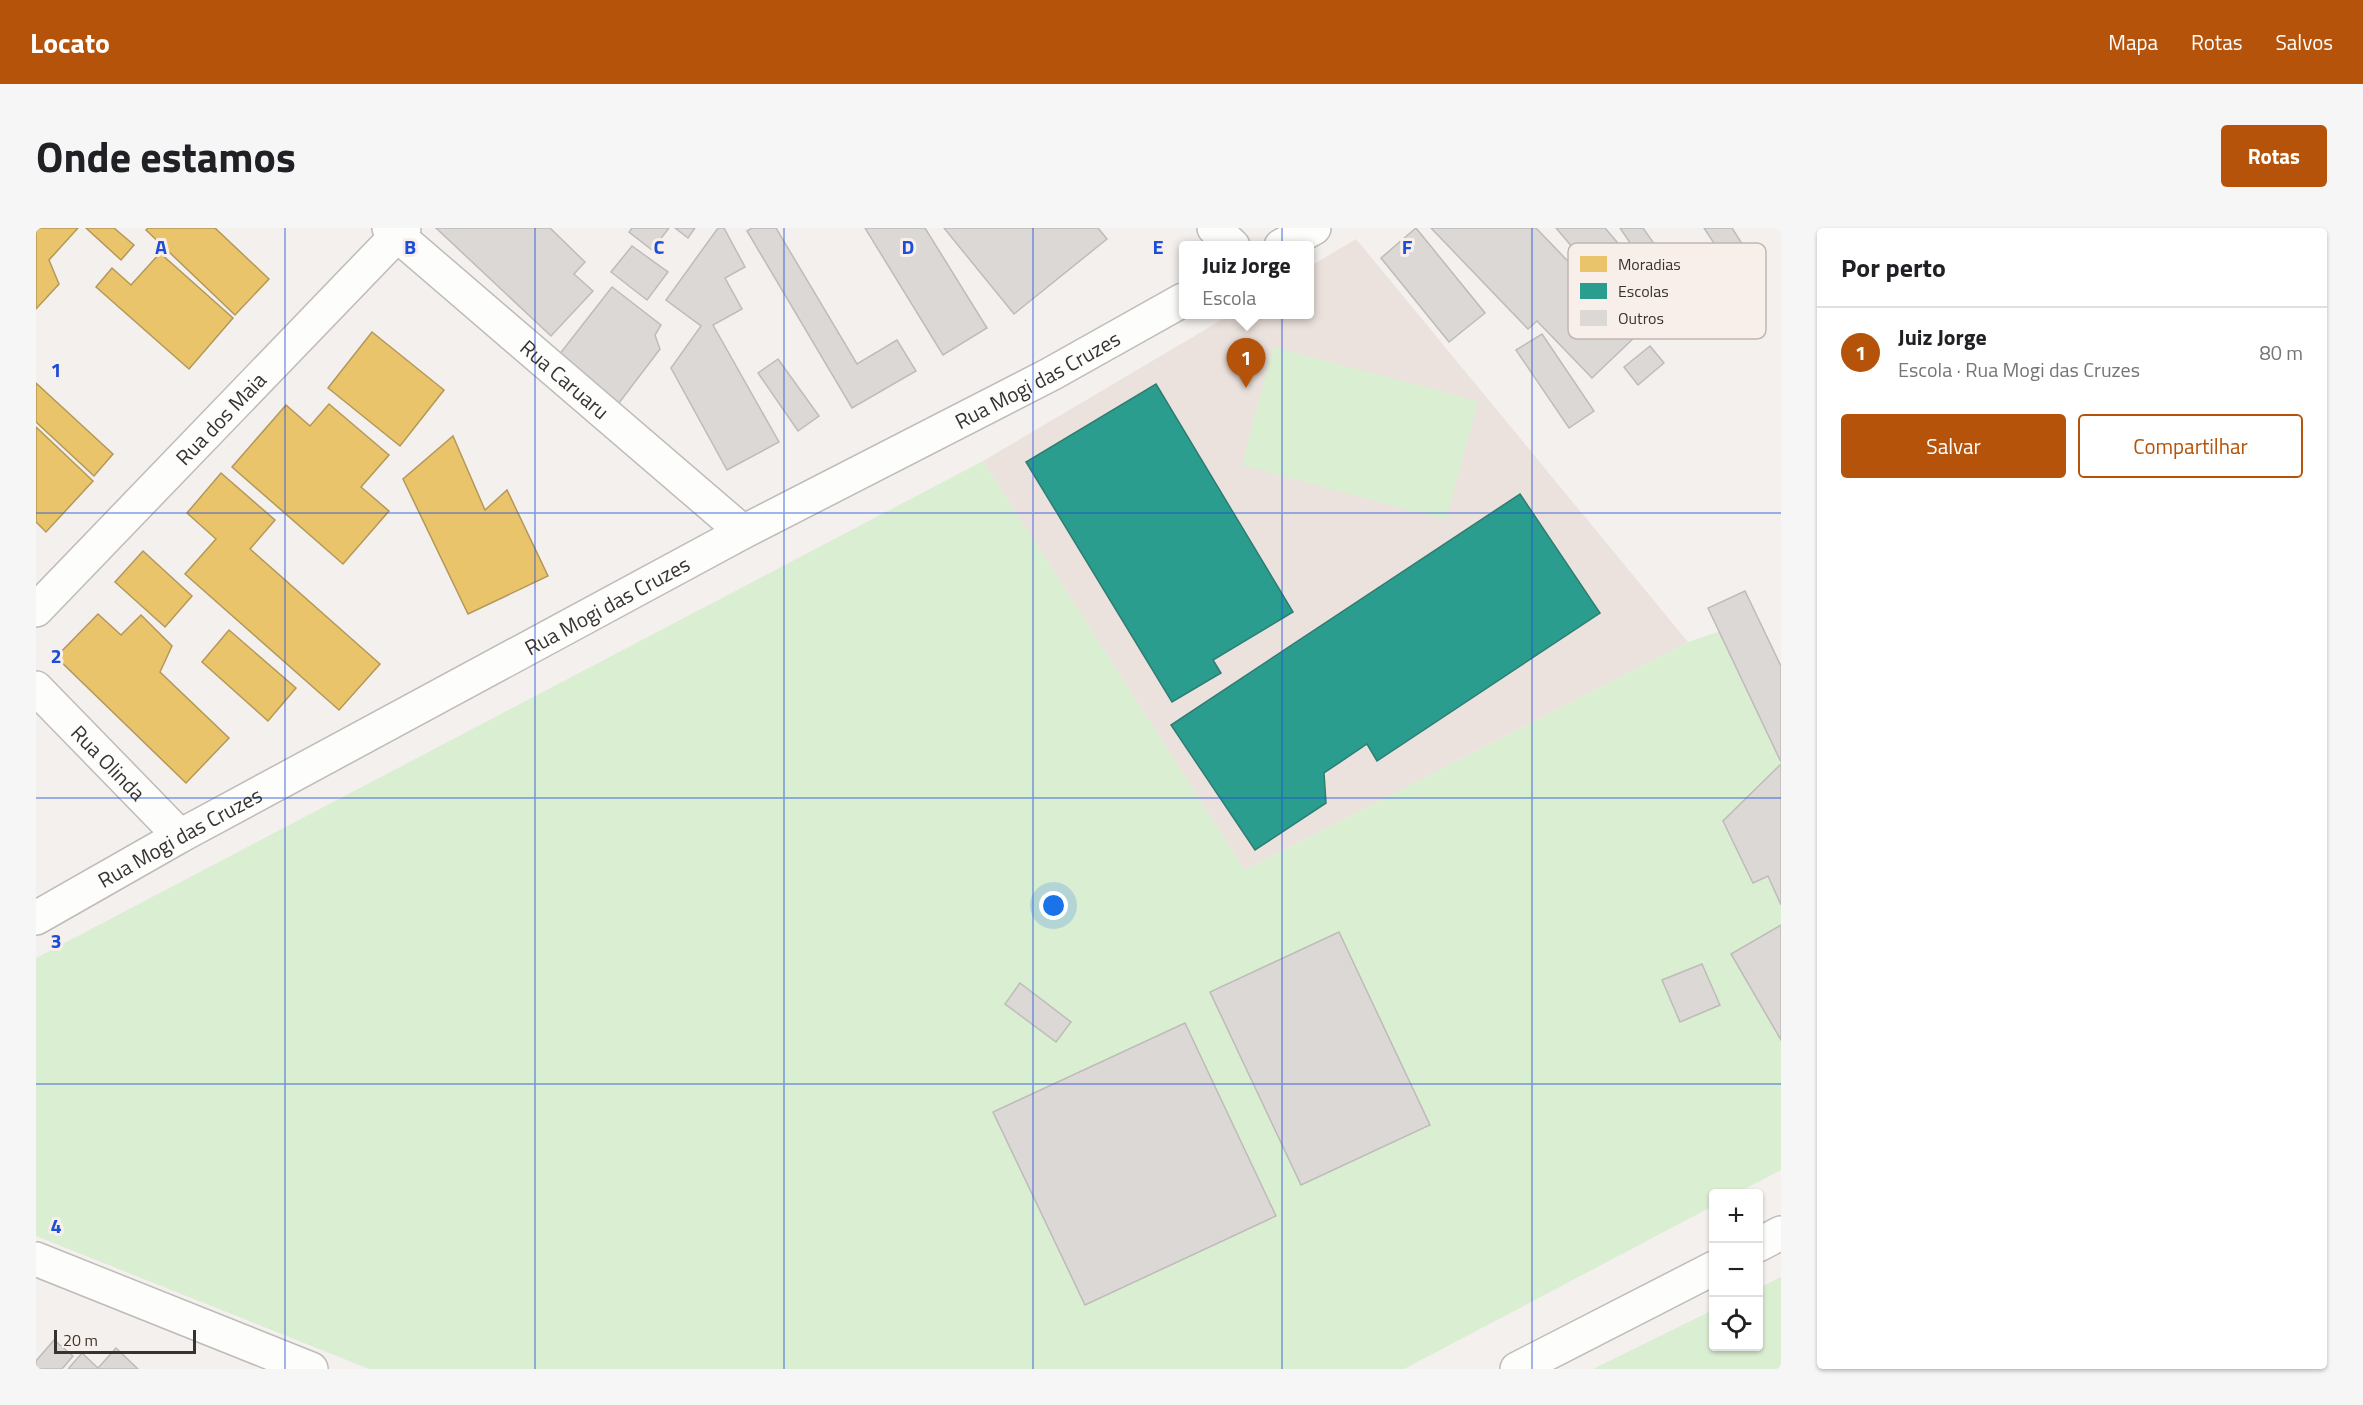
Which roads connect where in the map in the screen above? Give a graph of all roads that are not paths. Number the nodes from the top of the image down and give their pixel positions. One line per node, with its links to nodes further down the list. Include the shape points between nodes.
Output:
1 (1214, 228): 4 (street)
2 (1314, 228): 5 (street)
3 (397, 230): 7 (street, Rua Caruaru); 8 (street, Rua dos Maia)
4 (1228, 241)
5 (1290, 241)
6 (1179, 302): 7 (street, Rua Mogi das Cruzes, via 1051,374)
7 (743, 532): 10 (street, Rua Mogi das Cruzes)
8 (36, 610)
9 (36, 688): 10 (street, Rua Olinda)
10 (180, 836): 11 (street, Rua Mogi das Cruzes)
11 (36, 918)
12 (1781, 1233): 13 (street)
13 (1762, 1243)
14 (36, 1259): 16 (street)
15 (1709, 1270): 17 (street)
16 (311, 1369)
17 (1517, 1369)

